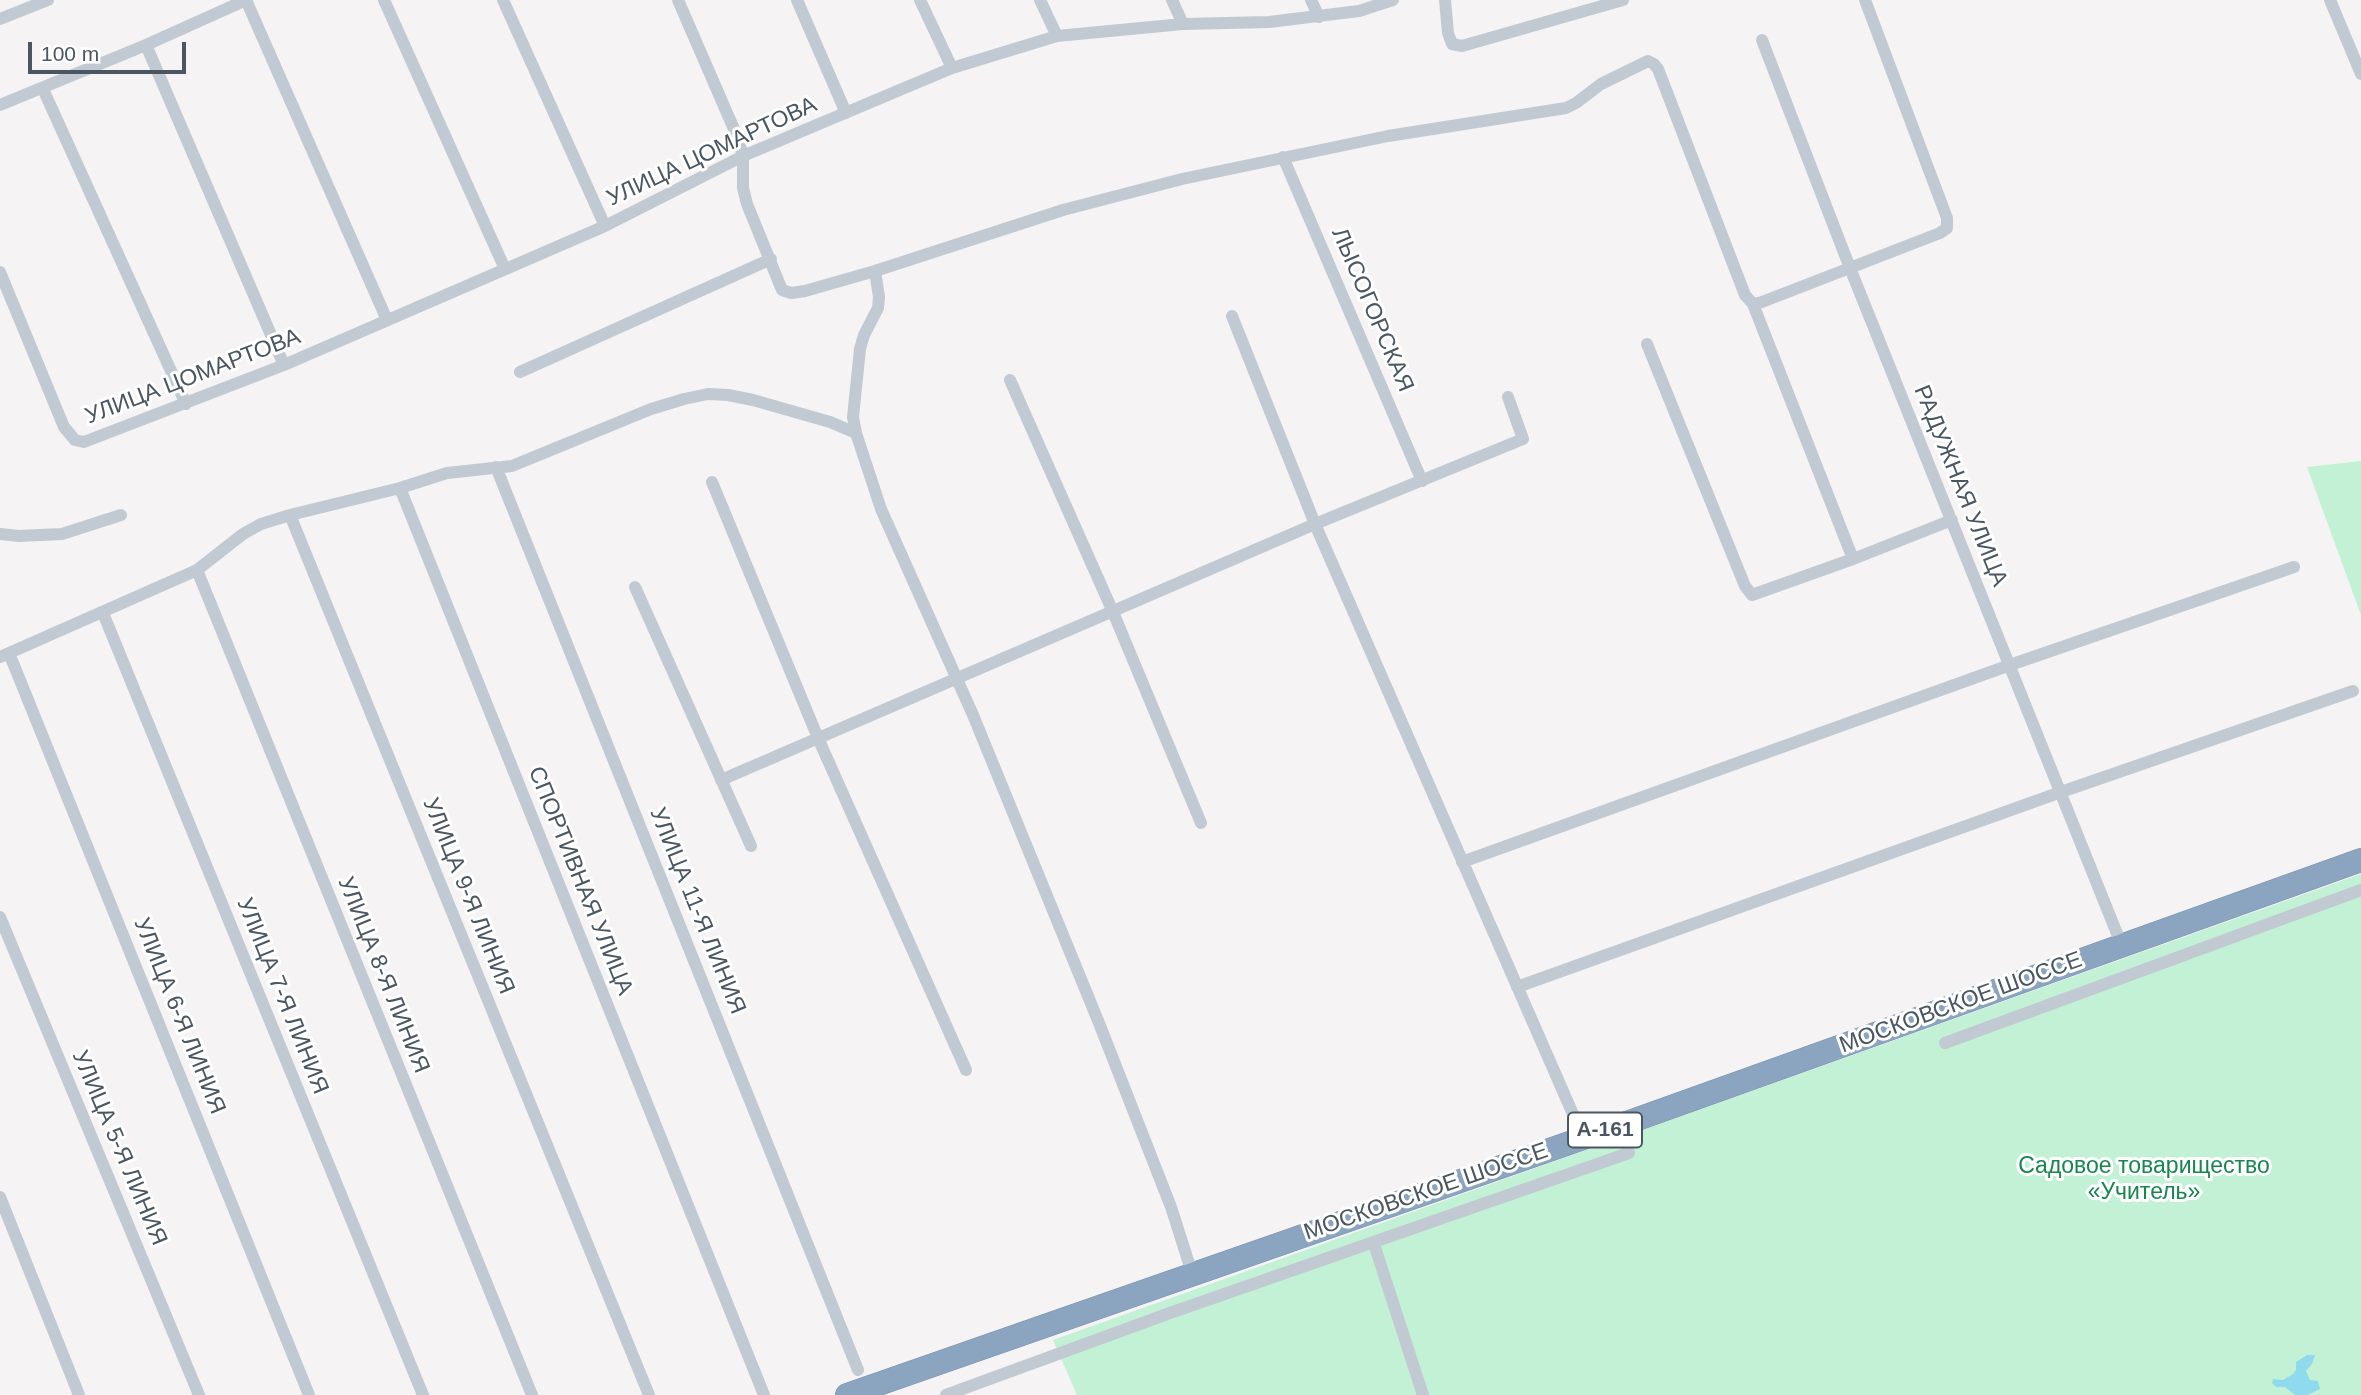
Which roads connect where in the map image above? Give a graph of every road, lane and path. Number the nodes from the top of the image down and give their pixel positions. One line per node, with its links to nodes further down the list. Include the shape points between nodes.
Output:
1 (48, 0): 17 (street)
2 (246, 0): 21 (street); 37 (street)
3 (384, 0): 32 (street)
4 (503, 0): 29 (street)
5 (678, 0): 27 (street)
6 (797, 0): 26 (street)
7 (920, 0): 22 (street)
8 (1040, 0): 19 (street)
9 (1172, 0): 18 (street)
10 (1311, 0): 16 (street)
11 (1393, 0): 16 (street, УЛИЦА ЦОМАРТОВА)
12 (1445, 0): 13 (street, via 1452,44 1462,46)
13 (1623, 0)
14 (1865, 0): 31 (street, via 1947,228)
15 (2330, 0): 23 (street)
16 (1319, 17): 18 (street, УЛИЦА ЦОМАРТОВА)
17 (0, 19)
18 (1183, 24): 19 (street, УЛИЦА ЦОМАРТОВА)
19 (1056, 36): 22 (street, УЛИЦА ЦОМАРТОВА)
20 (1762, 40): 31 (street, РАДУЖНАЯ УЛИЦА)
21 (146, 46): 24 (street); 39 (street)
22 (952, 68): 26 (street, УЛИЦА ЦОМАРТОВА)
23 (2361, 74)
24 (43, 89): 25 (street); 43 (street)
25 (0, 105)
26 (846, 113): 27 (street, УЛИЦА ЦОМАРТОВА)
27 (743, 156): 29 (street, УЛИЦА ЦОМАРТОВА); 30 (street, via 745,196)
28 (1283, 157): 33 (street, via 1063,210); 35 (street, via 1566,108 1648,61 1658,69 1745,295); 46 (street, ЛЫСОГОРСКАЯ)
29 (605, 226): 32 (street, УЛИЦА ЦОМАРТОВА)
30 (771, 259): 33 (street, via 782,290 791,293); 40 (street)
31 (1850, 268): 35 (street); 51 (street, РАДУЖНАЯ УЛИЦА)
32 (505, 269): 37 (street, УЛИЦА ЦОМАРТОВА)
33 (875, 271): 44 (street, via 878,308 860,349 853,417)
34 (0, 272): 43 (street, УЛИЦА ЦОМАРТОВА, via 64,427 75,440 93,440)
35 (1753, 304): 54 (street)
36 (1232, 316): 52 (street)
37 (387, 320): 39 (street, УЛИЦА ЦОМАРТОВА)
38 (1647, 344): 54 (street, via 1752,595)
39 (284, 366): 43 (street, УЛИЦА ЦОМАРТОВА)
40 (520, 372)
41 (1010, 380): 58 (street)
42 (1508, 397): 46 (street, via 1523,439)
43 (186, 404)
44 (856, 433): 45 (street, via 753,400 708,394 651,410 512,466); 62 (street, via 881,509)
45 (496, 467): 48 (street, via 447,473); 83 (street, УЛИЦА 11-Я ЛИНИЯ)
46 (1422, 481): 52 (street)
47 (712, 482): 64 (street)
48 (400, 488): 49 (street); 91 (street, СПОРТИВНАЯ УЛИЦА)
49 (290, 514): 56 (street, via 243,534); 90 (street, УЛИЦА 9-Я ЛИНИЯ)
50 (121, 515): 53 (street, via 62,534)
51 (1952, 520): 54 (street); 61 (street, РАДУЖНАЯ УЛИЦА)
52 (1315, 524): 58 (street); 71 (street)
53 (0, 534)
54 (1853, 559)
55 (2294, 567): 61 (street)
56 (197, 570): 59 (street); 89 (street, УЛИЦА 8-Я ЛИНИЯ)
57 (635, 587): 65 (street)
58 (1113, 612): 62 (street); 67 (street)
59 (103, 613): 60 (street); 88 (street, УЛИЦА 7-Я ЛИНИЯ)
60 (5, 655): 87 (street, УЛИЦА 6-Я ЛИНИЯ)
61 (2010, 665): 66 (street, РАДУЖНАЯ УЛИЦА); 71 (street)
62 (956, 681): 64 (street); 82 (street, via 1104,1035)
63 (2353, 691): 66 (street)
64 (818, 738): 65 (street); 77 (street)
65 (721, 780): 68 (street)
66 (2060, 792): 74 (street, РАДУЖНАЯ УЛИЦА); 75 (street)
67 (1200, 823)
68 (751, 846)
69 (2361, 848): 74 (street)
70 (2361, 860): 74 (highway, МОСКОВСКОЕ ШОССЕ / А-161)
71 (1462, 862): 75 (street)
72 (2361, 890): 76 (street)
73 (0, 917): 86 (street, УЛИЦА 5-Я ЛИНИЯ)
74 (2120, 942): 78 (highway, МОСКОВСКОЕ ШОССЕ / А-161)
75 (1517, 987): 79 (street)
76 (1945, 1043)
77 (966, 1070)
78 (1618, 1126): 79 (highway, МОСКОВСКОЕ ШОССЕ / А-161); 81 (street, via 1629,1153)
79 (1583, 1137): 82 (highway, МОСКОВСКОЕ ШОССЕ / А-161)
80 (0, 1197): 85 (street)
81 (1374, 1244): 84 (street, via 1170,1313); 94 (street)
82 (1192, 1273): 92 (highway, МОСКОВСКОЕ ШОССЕ / А-161)
83 (858, 1370)
84 (967, 1392): 93 (street)
85 (79, 1395)
86 (198, 1395)
87 (309, 1395)
88 (423, 1395)
89 (533, 1395)
90 (649, 1395)
91 (764, 1395)
92 (847, 1395)
93 (946, 1395)
94 (1423, 1395)

